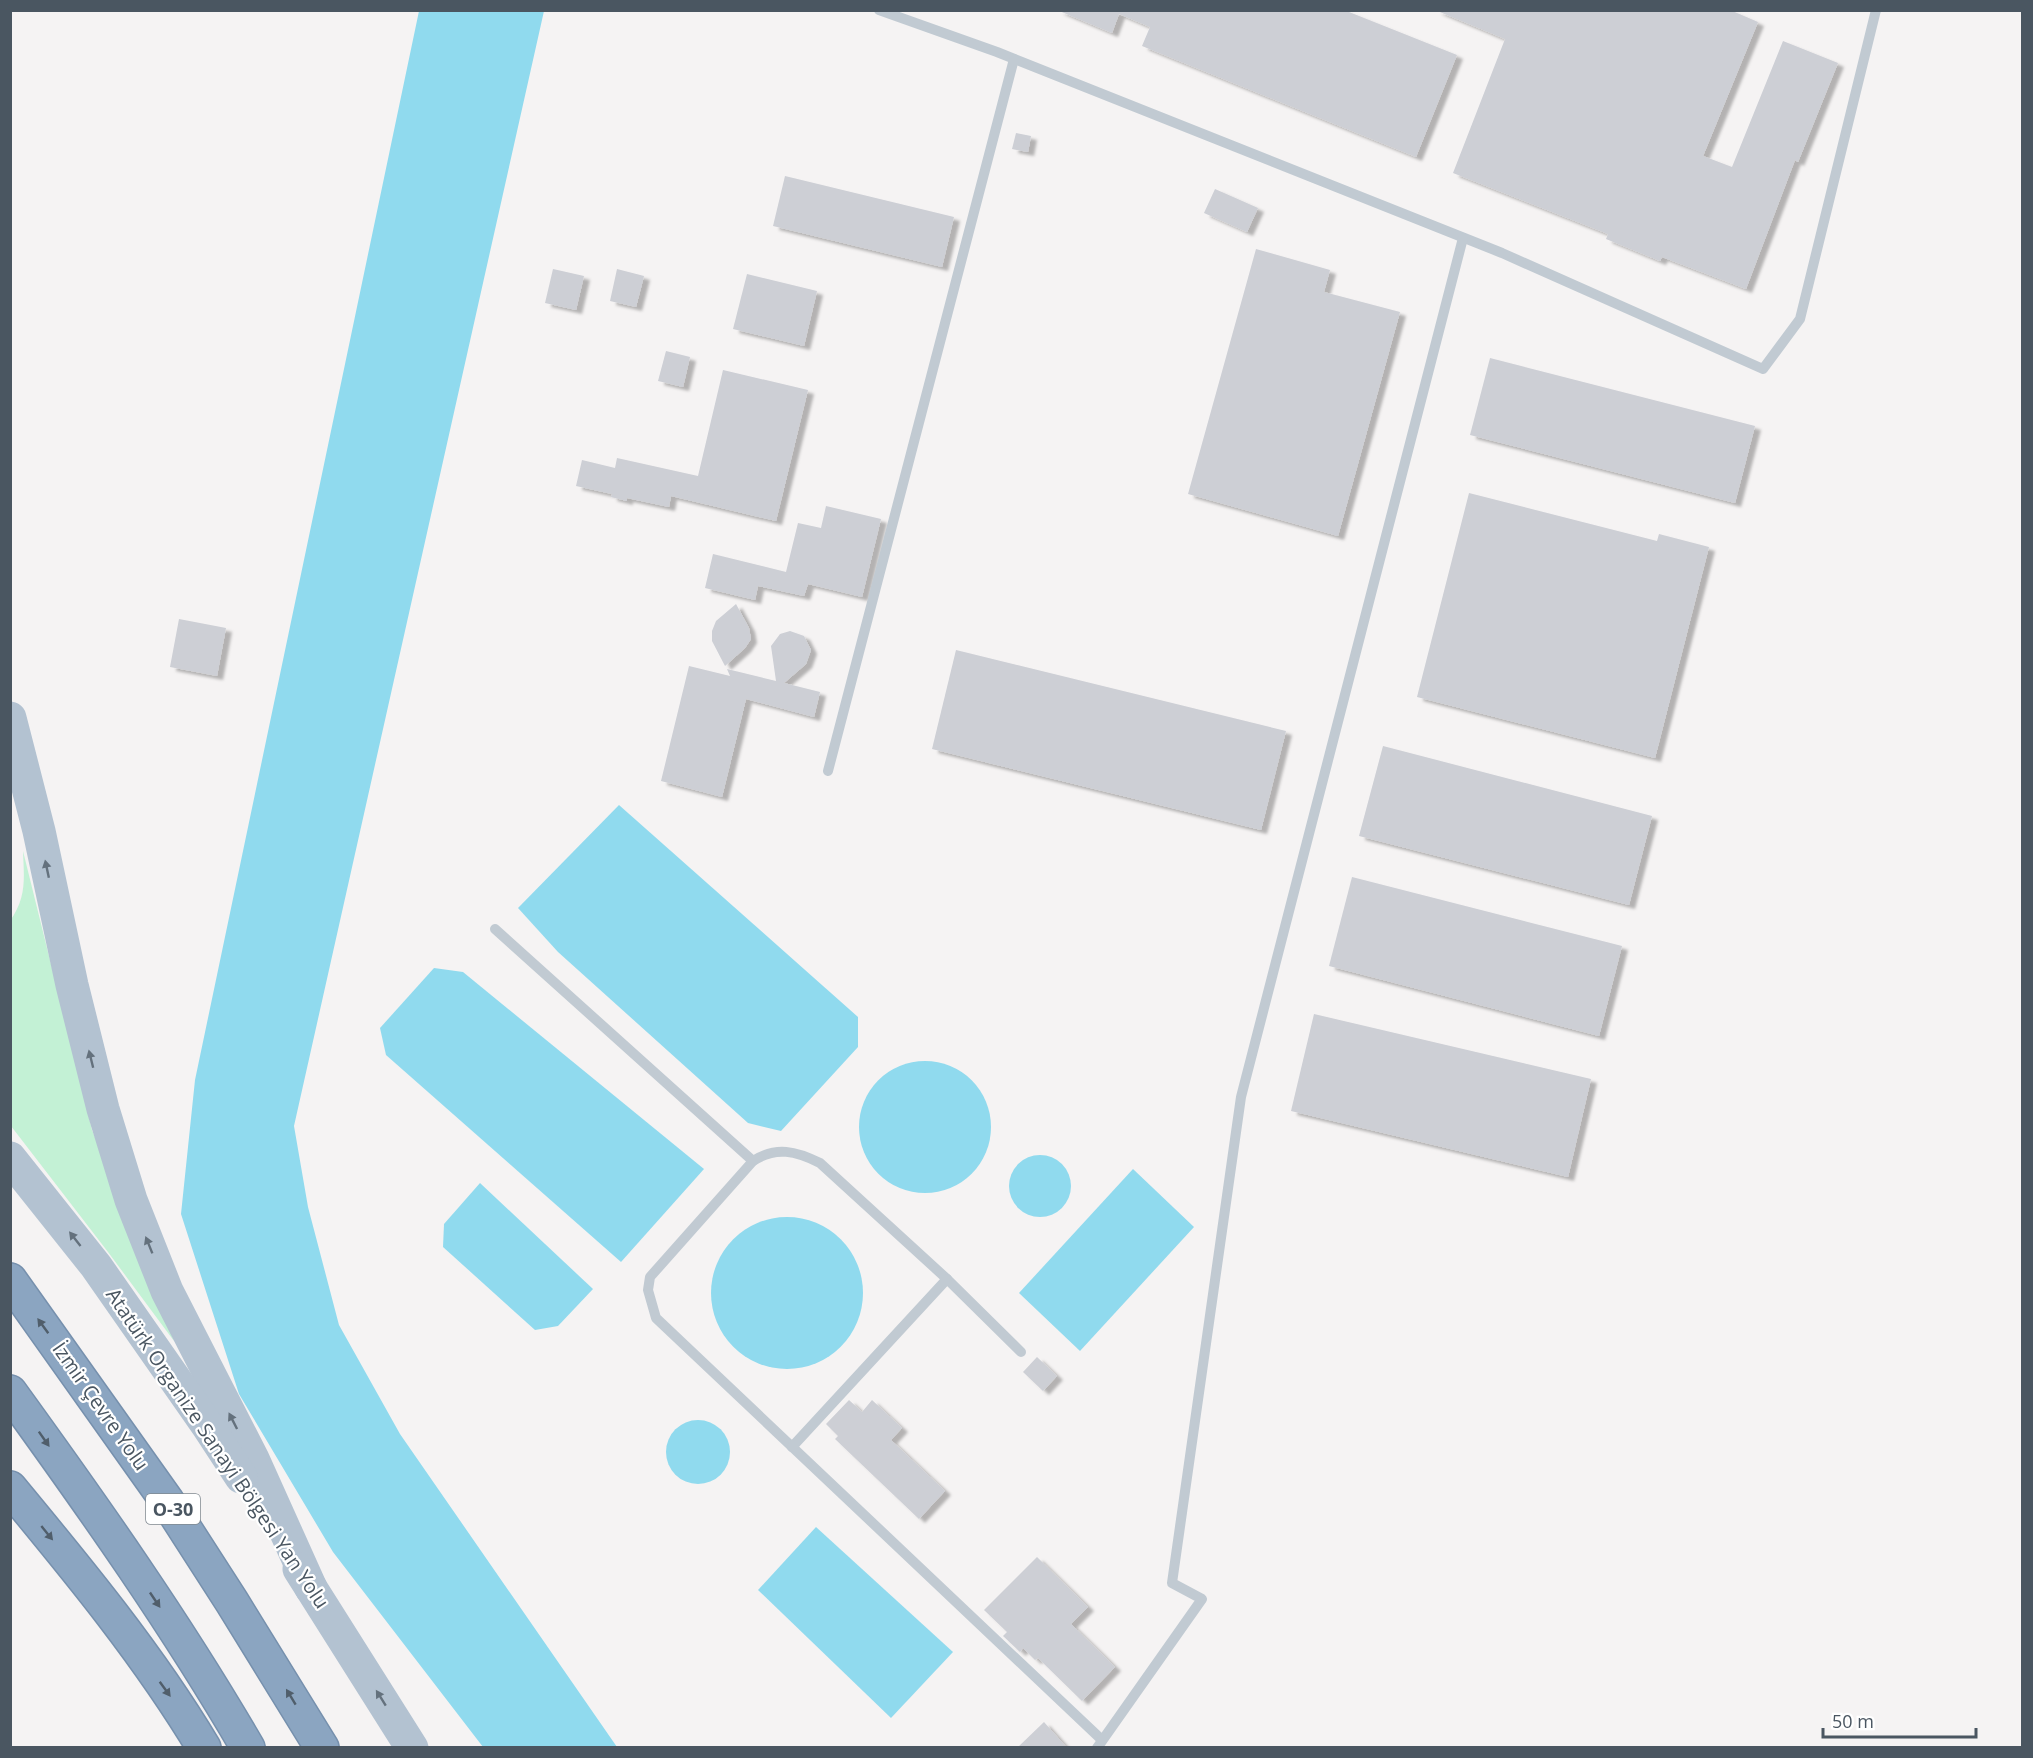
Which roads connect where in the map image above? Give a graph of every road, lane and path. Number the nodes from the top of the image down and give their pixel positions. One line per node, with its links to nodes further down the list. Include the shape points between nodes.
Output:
1 (879, 10): 3 (lane)
2 (1876, 10): 4 (lane, via 1800,319 1763,369)
3 (1014, 59): 4 (lane); 6 (lane)
4 (1463, 238): 17 (lane, via 1241,1097 1172,1583 1202,1599)
5 (10, 718): 16 (main road, one-way to 5, via 253,1459 167,1291 131,1200 97,1086)
6 (828, 771)
7 (495, 929): 9 (lane)
8 (10, 1158): 16 (main road, Atatürk Organize Sanayi Bölgesi Yan Yolu, one-way to 8, via 181,1387 96,1266)
9 (753, 1161): 10 (lane, via 777,1151 802,1154 820,1163); 14 (lane, via 650,1277 648,1290 656,1318)
10 (946, 1279): 12 (lane); 14 (lane)
11 (10, 1280): 20 (highway, İzmir Çevre Yolu / O-30, one-way to 11, via 167,1501)
12 (1021, 1352)
13 (10, 1392): 19 (highway, one-way to 19, via 109,1530)
14 (792, 1447): 17 (lane)
15 (10, 1488): 18 (highway, one-way to 18, via 80,1573 184,1714)
16 (311, 1588): 21 (main road, Atatürk Organize Sanayi Bölgesi Yan Yolu, one-way to 16)
17 (1100, 1744)
18 (204, 1748)
19 (249, 1748)
20 (322, 1748)
21 (412, 1748)

